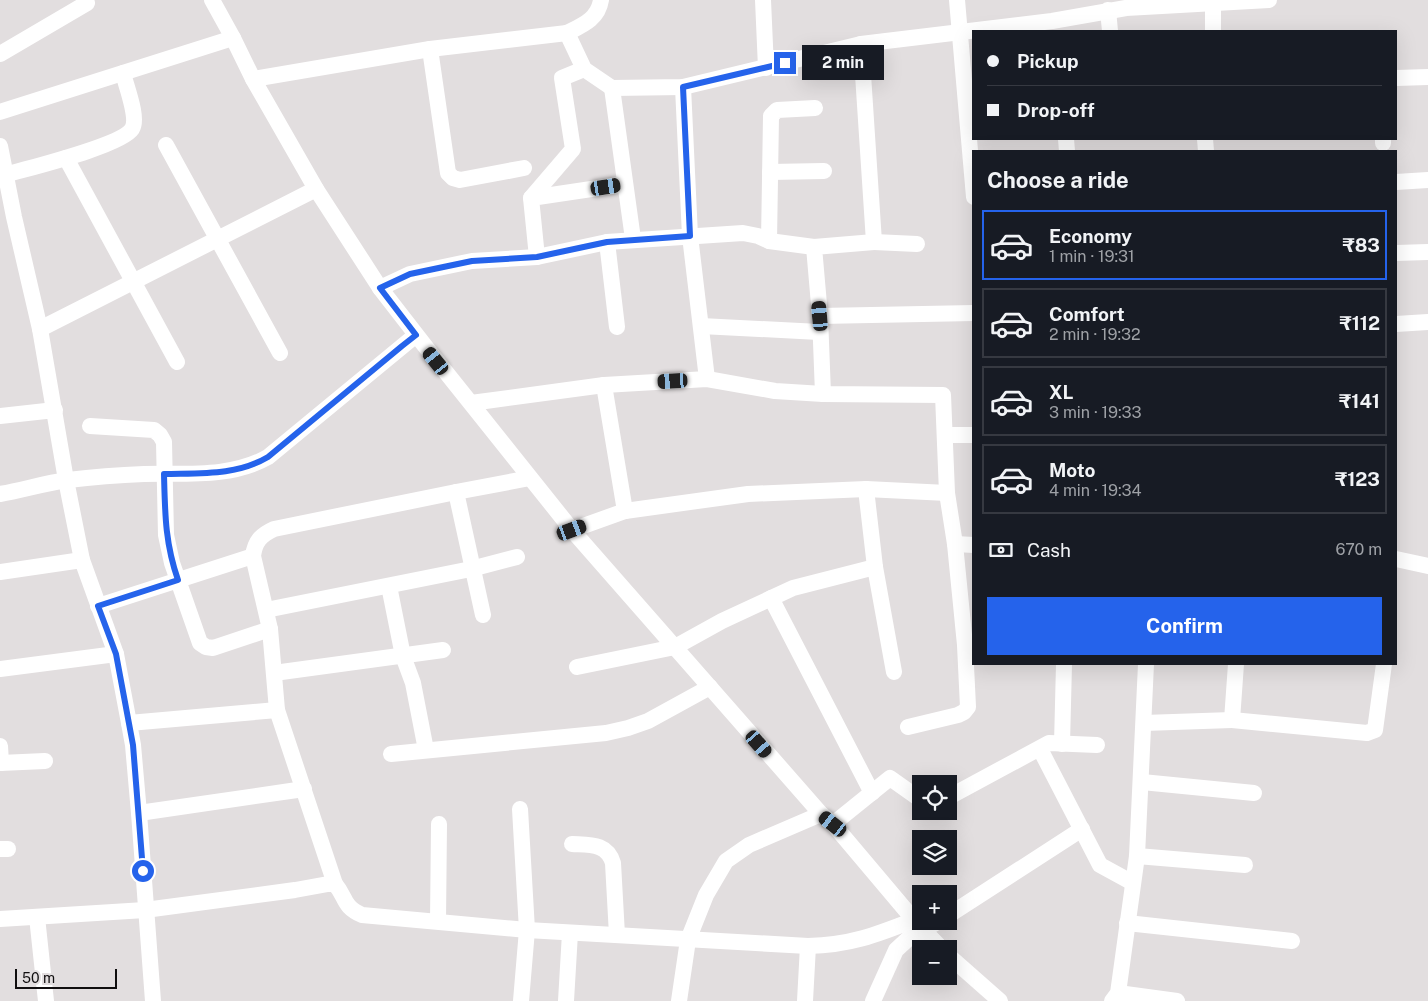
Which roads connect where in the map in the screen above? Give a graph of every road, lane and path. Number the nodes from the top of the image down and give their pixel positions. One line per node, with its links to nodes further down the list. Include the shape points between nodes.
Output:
1 (212, 0): 18 (street)
2 (601, 0): 17 (street, via 599,10 591,20)
3 (763, 0): 22 (street)
4 (957, 0): 16 (street)
5 (1269, 0): 6 (street)
6 (1242, 1): 7 (street)
7 (1212, 3): 9 (street); 14 (street)
8 (87, 4): 21 (street)
9 (1126, 4): 10 (street)
10 (1108, 10): 11 (street); 13 (street)
11 (1053, 26): 12 (street)
12 (990, 30)
13 (1110, 30)
14 (1213, 30)
15 (972, 31): 16 (street)
16 (959, 32): 19 (street); 39 (street)
17 (567, 33): 20 (street); 23 (street)
18 (234, 38): 24 (street); 27 (street)
19 (861, 44): 22 (street); 51 (street)
20 (430, 49): 27 (street); 35 (street, via 448,173 460,180)
21 (0, 54)
22 (766, 68): 28 (street)
23 (584, 69): 29 (street); 44 (street, via 562,78 573,149)
24 (122, 73): 31 (street); 34 (street, via 133,109 132,129 117,140)
25 (1428, 77): 26 (street)
26 (1397, 78)
27 (253, 79): 43 (street)
28 (683, 87): 29 (street); 46 (street)
29 (612, 88): 42 (street)
30 (815, 108): 37 (street, via 777,110 773,113)
31 (0, 112)
32 (166, 145): 47 (street)
33 (0, 146): 38 (street)
34 (66, 158): 38 (street); 57 (street)
35 (524, 168)
36 (824, 171): 37 (street)
37 (770, 172): 50 (street)
38 (6, 174): 45 (street)
39 (972, 175)
40 (1428, 180): 41 (street)
41 (1397, 182)
42 (626, 184): 44 (street); 48 (street)
43 (316, 189): 47 (street); 58 (street)
44 (530, 198): 56 (street)
45 (7, 219): 65 (street)
46 (690, 236): 48 (street); 50 (street, via 743,233); 63 (street)
47 (217, 239): 57 (street); 67 (street)
48 (633, 239): 49 (street)
49 (607, 242): 56 (street); 64 (street)
50 (769, 242): 53 (street)
51 (874, 242): 52 (street); 53 (street)
52 (917, 244)
53 (814, 247): 61 (street)
54 (1428, 252): 55 (street)
55 (1397, 253)
56 (537, 257): 58 (street, via 472,261 436,268 410,274)
57 (133, 282): 65 (street); 68 (street)
58 (380, 288): 66 (street)
59 (972, 313): 61 (street)
60 (1428, 322): 62 (street)
61 (820, 324): 63 (street); 71 (street)
62 (1397, 324)
63 (701, 326): 69 (street)
64 (617, 327)
65 (40, 329): 73 (street)
66 (416, 335): 72 (street); 78 (street, via 256,464 221,472)
67 (280, 352)
68 (176, 362)
69 (707, 379): 70 (street); 71 (street, via 775,391)
70 (604, 385): 72 (street); 85 (street)
71 (823, 394): 76 (street, via 944,395)
72 (471, 403): 79 (street)
73 (55, 410): 74 (street); 80 (street)
74 (0, 416)
75 (90, 426): 78 (street, via 154,430 164,442)
76 (946, 435): 77 (street); 83 (street)
77 (972, 435)
78 (164, 474): 80 (street); 97 (street, via 166,535)
79 (530, 478): 82 (street); 86 (street)
80 (66, 480): 84 (street); 92 (street)
81 (866, 489): 83 (street); 85 (street, via 748,494); 94 (street)
82 (456, 492): 89 (street, via 274,529 258,539); 95 (street)
83 (947, 493): 87 (street)
84 (0, 494)
85 (625, 511): 86 (street)
86 (572, 530): 105 (street)
87 (955, 544): 88 (street); 104 (street)
88 (972, 545)
89 (253, 556): 97 (street); 101 (street)
90 (517, 558): 95 (street)
91 (1397, 559): 93 (street)
92 (82, 560): 96 (street); 100 (street)
93 (1428, 566)
94 (875, 567): 99 (street, via 793,588); 115 (street)
95 (471, 569): 98 (street); 102 (street)
96 (0, 572)
97 (178, 580): 100 (street); 103 (street, via 196,634 206,647 224,645)
98 (389, 586): 101 (street); 108 (street)
99 (771, 598): 105 (street); 133 (street)
100 (98, 606): 107 (street)
101 (266, 610): 103 (street)
102 (483, 615)
103 (270, 629): 116 (street)
104 (969, 645): 122 (street, via 968,707 958,715)
105 (674, 647): 113 (street); 117 (street)
106 (443, 650): 108 (street)
107 (116, 654): 114 (street); 120 (street)
108 (403, 656): 116 (street); 127 (street, via 414,690)
109 (1064, 665): 123 (street)
110 (1146, 665): 121 (street)
111 (1236, 665): 119 (street)
112 (1384, 665): 119 (street, via 1375,730 1372,732)
113 (577, 667)
114 (0, 669)
115 (894, 672)
116 (274, 673): 118 (street)
117 (710, 687): 127 (street, via 648,721 621,730); 139 (street)
118 (277, 710): 120 (street); 132 (street)
119 (1232, 720): 121 (street)
120 (129, 723): 138 (street)
121 (1144, 723): 131 (street)
122 (908, 727)
123 (1062, 744): 124 (street); 126 (street, via 1049,743)
124 (1097, 745)
125 (0, 746): 130 (street)
126 (1040, 749): 134 (street); 141 (street)
127 (426, 750): 128 (street)
128 (391, 754)
129 (45, 760): 130 (street)
130 (0, 763)
131 (1142, 782): 135 (street); 143 (street)
132 (304, 789): 138 (street); 146 (street)
133 (872, 792): 136 (street, via 890,778); 139 (street)
134 (957, 793)
135 (1254, 793)
136 (912, 794)
137 (520, 809): 155 (street)
138 (139, 813): 147 (street)
139 (827, 819): 150 (street); 160 (street, via 749,845 726,861 706,895)
140 (439, 824): 152 (street)
141 (1082, 828): 145 (street, via 1100,865); 148 (street)
142 (572, 844): 159 (street, via 603,848 611,854)
143 (1137, 856): 144 (street); 145 (street)
144 (1245, 865)
145 (1133, 883): 153 (street)
146 (335, 884): 147 (street); 152 (street, via 346,904 362,915)
147 (145, 910): 149 (street); 167 (street)
148 (957, 910)
149 (37, 917): 151 (street); 166 (street)
150 (912, 917)
151 (0, 919)
152 (438, 921): 155 (street)
153 (1127, 923): 162 (street); 165 (street)
154 (912, 927): 163 (street, via 851,942)
155 (527, 930): 158 (street); 168 (street)
156 (915, 930): 172 (street, via 896,950)
157 (924, 930): 161 (street)
158 (570, 932): 159 (street); 169 (street)
159 (617, 935): 160 (street)
160 (688, 940): 163 (street); 170 (street)
161 (933, 940)
162 (1292, 942)
163 (808, 946): 171 (street)
164 (957, 963): 173 (street)
165 (1115, 997): 174 (street)
166 (46, 1001)
167 (153, 1001)
168 (521, 1001)
169 (566, 1001)
170 (679, 1001)
171 (805, 1001)
172 (873, 1001)
173 (1000, 1001)
174 (1177, 1001)

